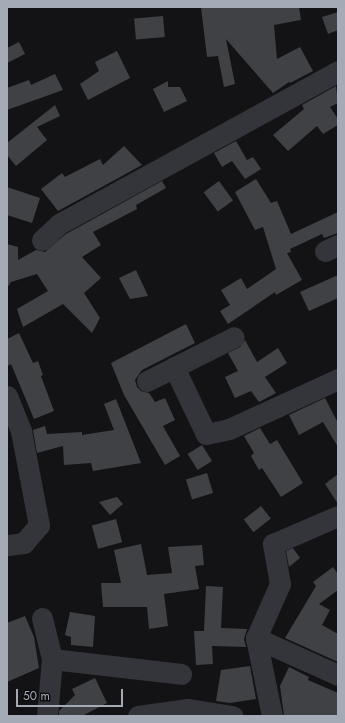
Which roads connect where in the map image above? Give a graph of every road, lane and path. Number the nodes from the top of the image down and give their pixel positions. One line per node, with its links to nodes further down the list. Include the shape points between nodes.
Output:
1 (338, 71): 2 (street, via 59,224)
2 (42, 240)
3 (234, 337): 4 (street)
4 (174, 367): 5 (street, via 206,434 229,429); 6 (street)
5 (338, 379)
6 (147, 381)
7 (7, 396): 9 (street, via 21,431 39,525 24,543)
8 (338, 516): 11 (street, via 273,544 280,584)
9 (7, 545)
10 (42, 618): 12 (street)
11 (256, 638): 14 (street); 18 (street)
12 (52, 659): 13 (street); 15 (street)
13 (181, 674)
14 (338, 675)
15 (47, 716)
16 (138, 716): 17 (street, via 187,709)
17 (232, 716)
18 (272, 716)

